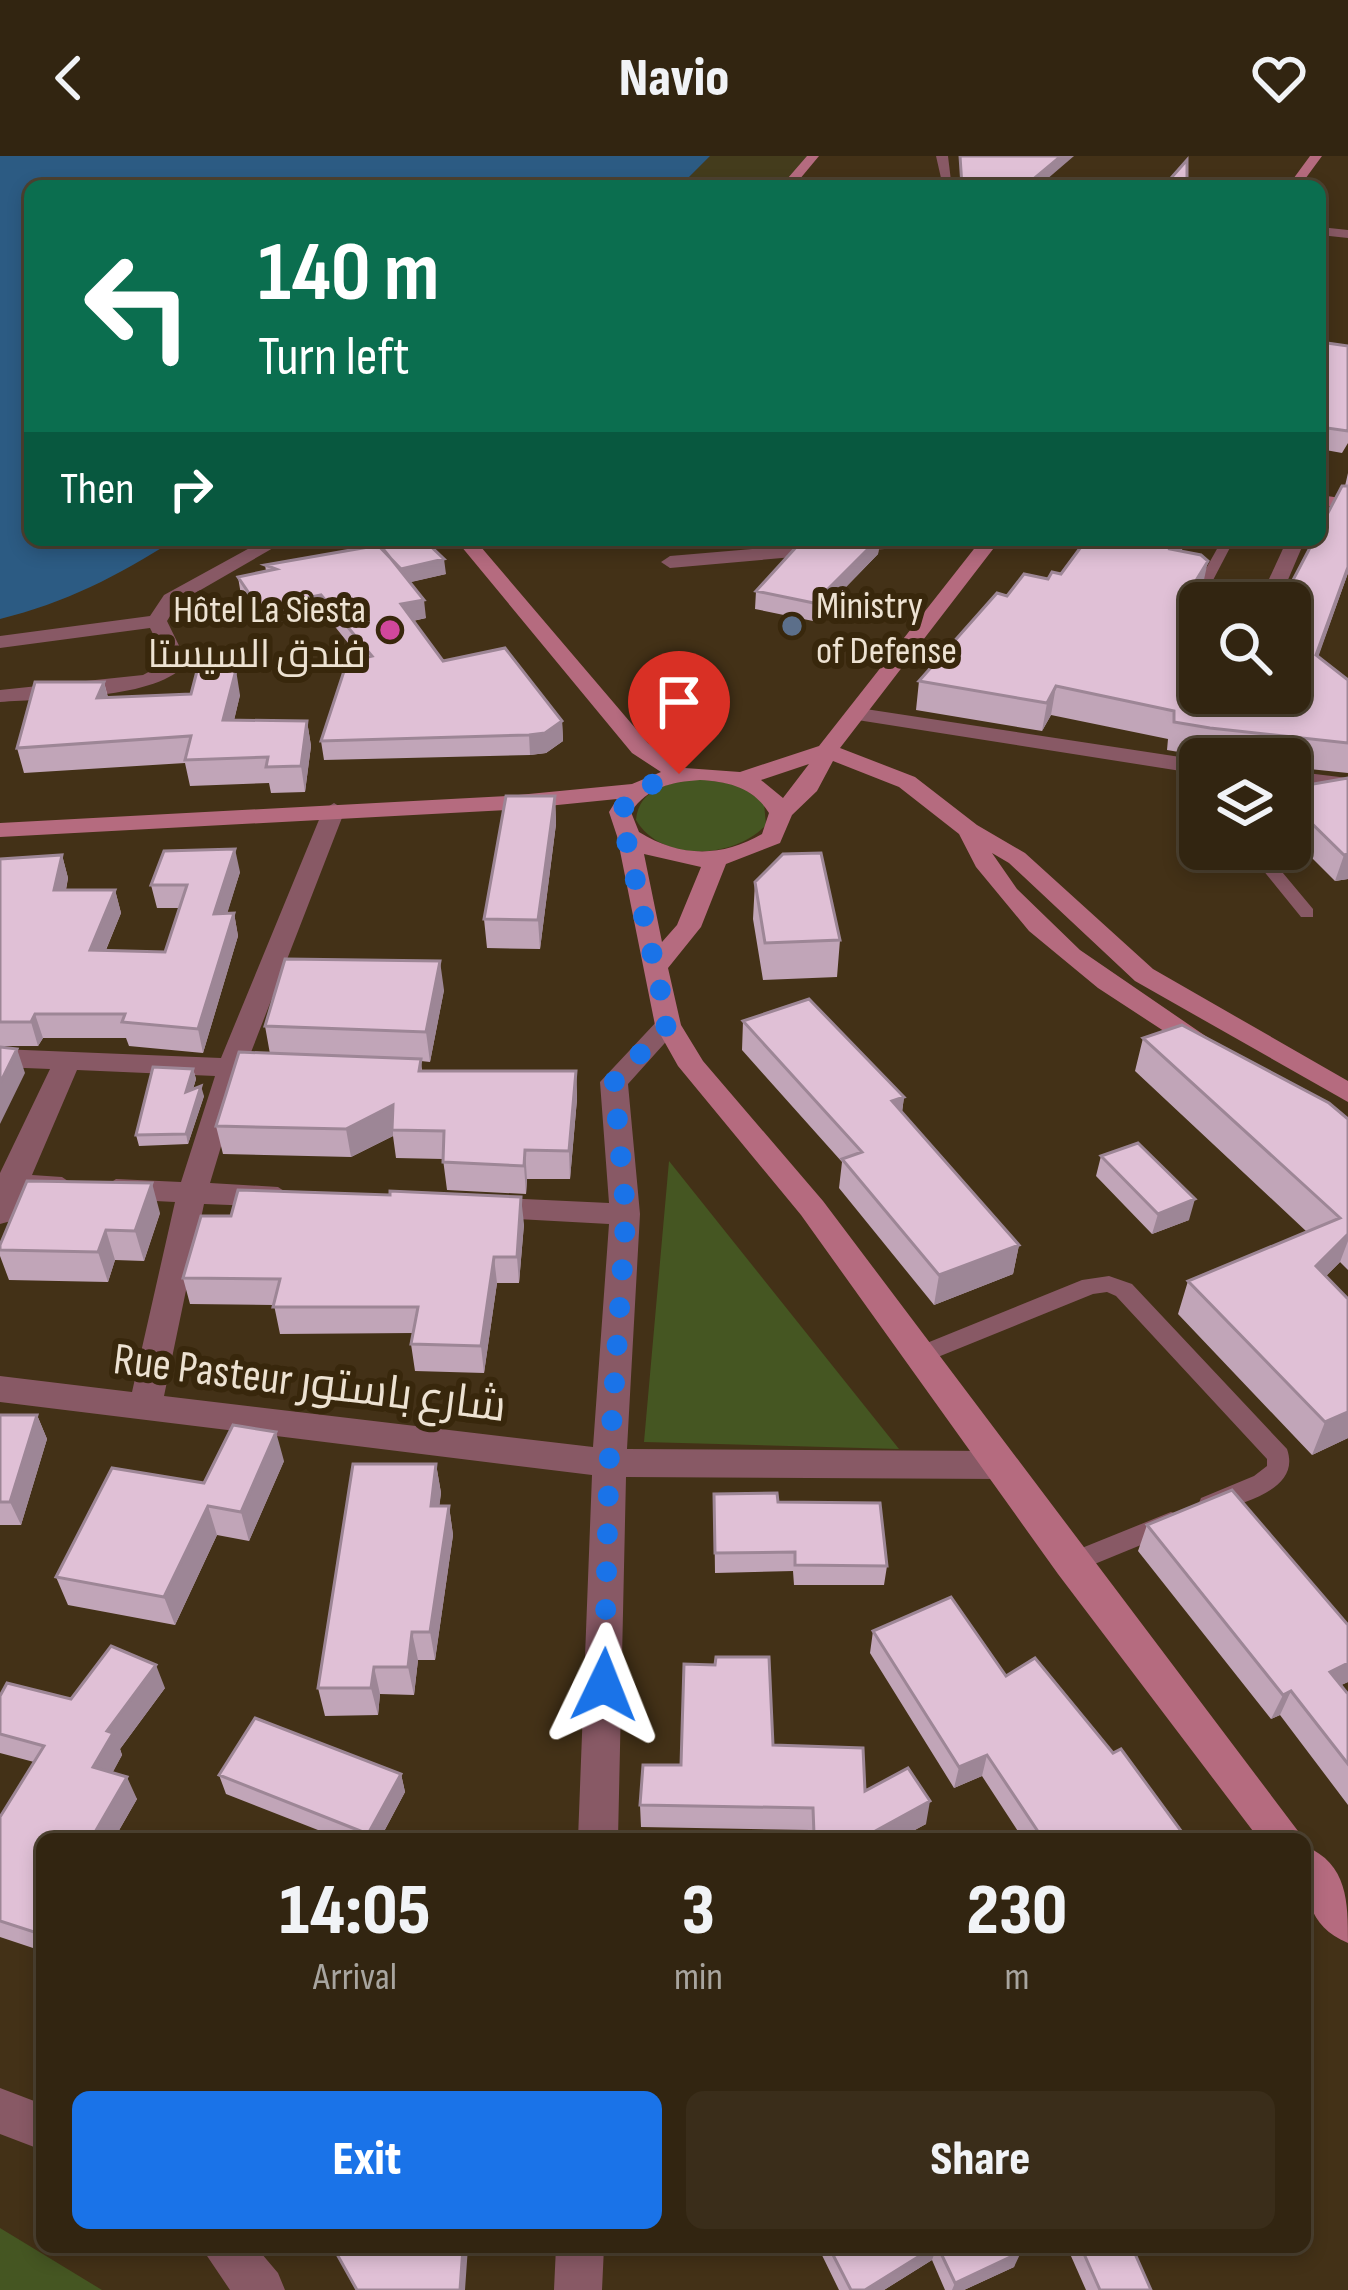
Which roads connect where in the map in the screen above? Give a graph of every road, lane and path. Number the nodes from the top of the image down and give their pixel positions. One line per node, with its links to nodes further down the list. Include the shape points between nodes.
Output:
1 (813, 156): 4 (main road)
2 (942, 156): 3 (street)
3 (947, 178)
4 (792, 180)
5 (267, 546): 14 (street, via 171,599)
6 (470, 546): 18 (main road)
7 (851, 546): 11 (street)
8 (986, 546): 17 (main road)
9 (1225, 546): 12 (lane)
10 (1293, 546): 13 (street)
11 (670, 562)
12 (1206, 581)
13 (1277, 582)
14 (157, 621): 15 (street); 16 (street, via 177,662 170,672)
15 (0, 642)
16 (0, 696)
17 (859, 714): 19 (main road); 20 (street)
18 (640, 748): 21 (main road); 25 (main road)
19 (827, 751): 22 (main road); 28 (main road); 31 (main road, via 907,782)
20 (1179, 764)
21 (679, 774): 22 (main road); 25 (main road)
22 (742, 779): 28 (main road)
23 (1311, 781): 24 (street)
24 (1348, 785)
25 (643, 786): 26 (main road); 29 (main road)
26 (507, 802): 27 (main road); 29 (main road)
27 (334, 810): 30 (main road); 40 (street)
28 (782, 813): 32 (main road, via 758,848)
29 (625, 824): 32 (main road, via 665,855); 35 (main road)
30 (0, 830)
31 (968, 830): 37 (main road, via 992,876 1063,946 1136,1003); 42 (main road, via 1017,858 1144,975)
32 (716, 860): 35 (main road, via 689,928)
33 (1271, 870): 34 (lane)
34 (1307, 913)
35 (656, 967): 36 (main road)
36 (668, 1024): 48 (street, via 602,1082); 49 (main road, via 692,1066 812,1208)
37 (1226, 1057)
38 (0, 1058): 39 (street)
39 (68, 1061): 40 (street); 43 (street)
40 (230, 1068): 41 (street); 44 (street)
41 (278, 1070)
42 (1348, 1094)
43 (6, 1184): 44 (street); 47 (street)
44 (192, 1193): 45 (street); 51 (street)
45 (306, 1198)
46 (443, 1205): 48 (street)
47 (0, 1214)
48 (626, 1214): 52 (street)
49 (920, 1355): 53 (main road); 54 (lane, via 1108,1284 1124,1290 1279,1456 1280,1470 1263,1483)
50 (0, 1389): 51 (street, Rue Pasteur شارع باستور)
51 (145, 1406): 52 (street, Rue Pasteur شارع باستور)
52 (609, 1463): 53 (street, Rue Pasteur شارع باستور); 55 (street)
53 (999, 1465): 54 (main road)
54 (1071, 1563): 56 (main road)
55 (598, 1833)
56 (1279, 1833)
57 (1311, 1874): 58 (main road)
58 (1348, 1922)
59 (0, 2111): 60 (street)
60 (36, 2125)
61 (230, 2253): 63 (street)
62 (580, 2253): 64 (street)
63 (261, 2290)
64 (578, 2290)

